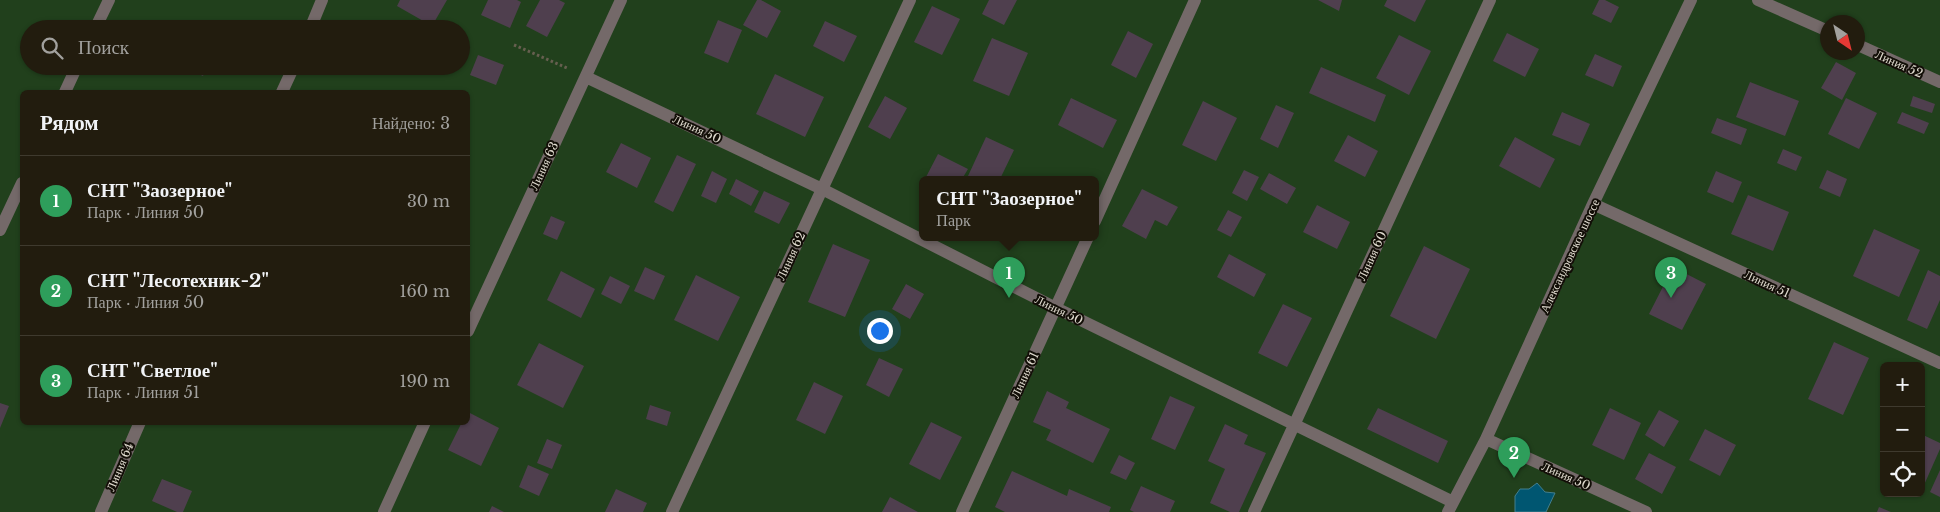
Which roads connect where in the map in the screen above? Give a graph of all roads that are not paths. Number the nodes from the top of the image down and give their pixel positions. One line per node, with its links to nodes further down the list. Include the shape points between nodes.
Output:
1 (108, 0): 9 (street)
2 (322, 0): 10 (street)
3 (621, 0): 15 (street, Линия 63)
4 (910, 0): 20 (street, Линия 62)
5 (1196, 0): 22 (street)
6 (1490, 0): 30 (street, Линия 60)
7 (1691, 0): 21 (street, Александровское шоссе)
8 (1758, 0): 11 (street)
9 (99, 20)
10 (314, 20)
11 (1820, 27)
12 (1865, 48): 16 (street, Линия 52)
13 (73, 75): 17 (street)
14 (290, 75): 18 (street)
15 (586, 77): 20 (street, Линия 50); 28 (street, Линия 63)
16 (1940, 82)
17 (66, 90)
18 (283, 90)
19 (20, 187): 23 (street)
20 (822, 189): 24 (street, Линия 50); 37 (street, Линия 62)
21 (1593, 204): 29 (street, Линия 51); 33 (street, Александровское шоссе)
22 (1099, 212)
23 (0, 230)
24 (919, 238)
25 (924, 241): 27 (street, Линия 50)
26 (1086, 241): 27 (street, Линия 61)
27 (1056, 308): 30 (street, Линия 50); 38 (street, Линия 61)
28 (470, 327)
29 (1940, 363)
30 (1295, 424): 34 (street, Линия 50); 39 (street, Линия 60)
31 (139, 425): 35 (street, Линия 64)
32 (424, 425): 36 (street)
33 (1486, 440): 34 (street, Александровское шоссе); 40 (street, Линия 50)
34 (1450, 507)
35 (101, 512)
36 (384, 512)
37 (672, 512)
38 (962, 512)
39 (1254, 512)
40 (1646, 512)

